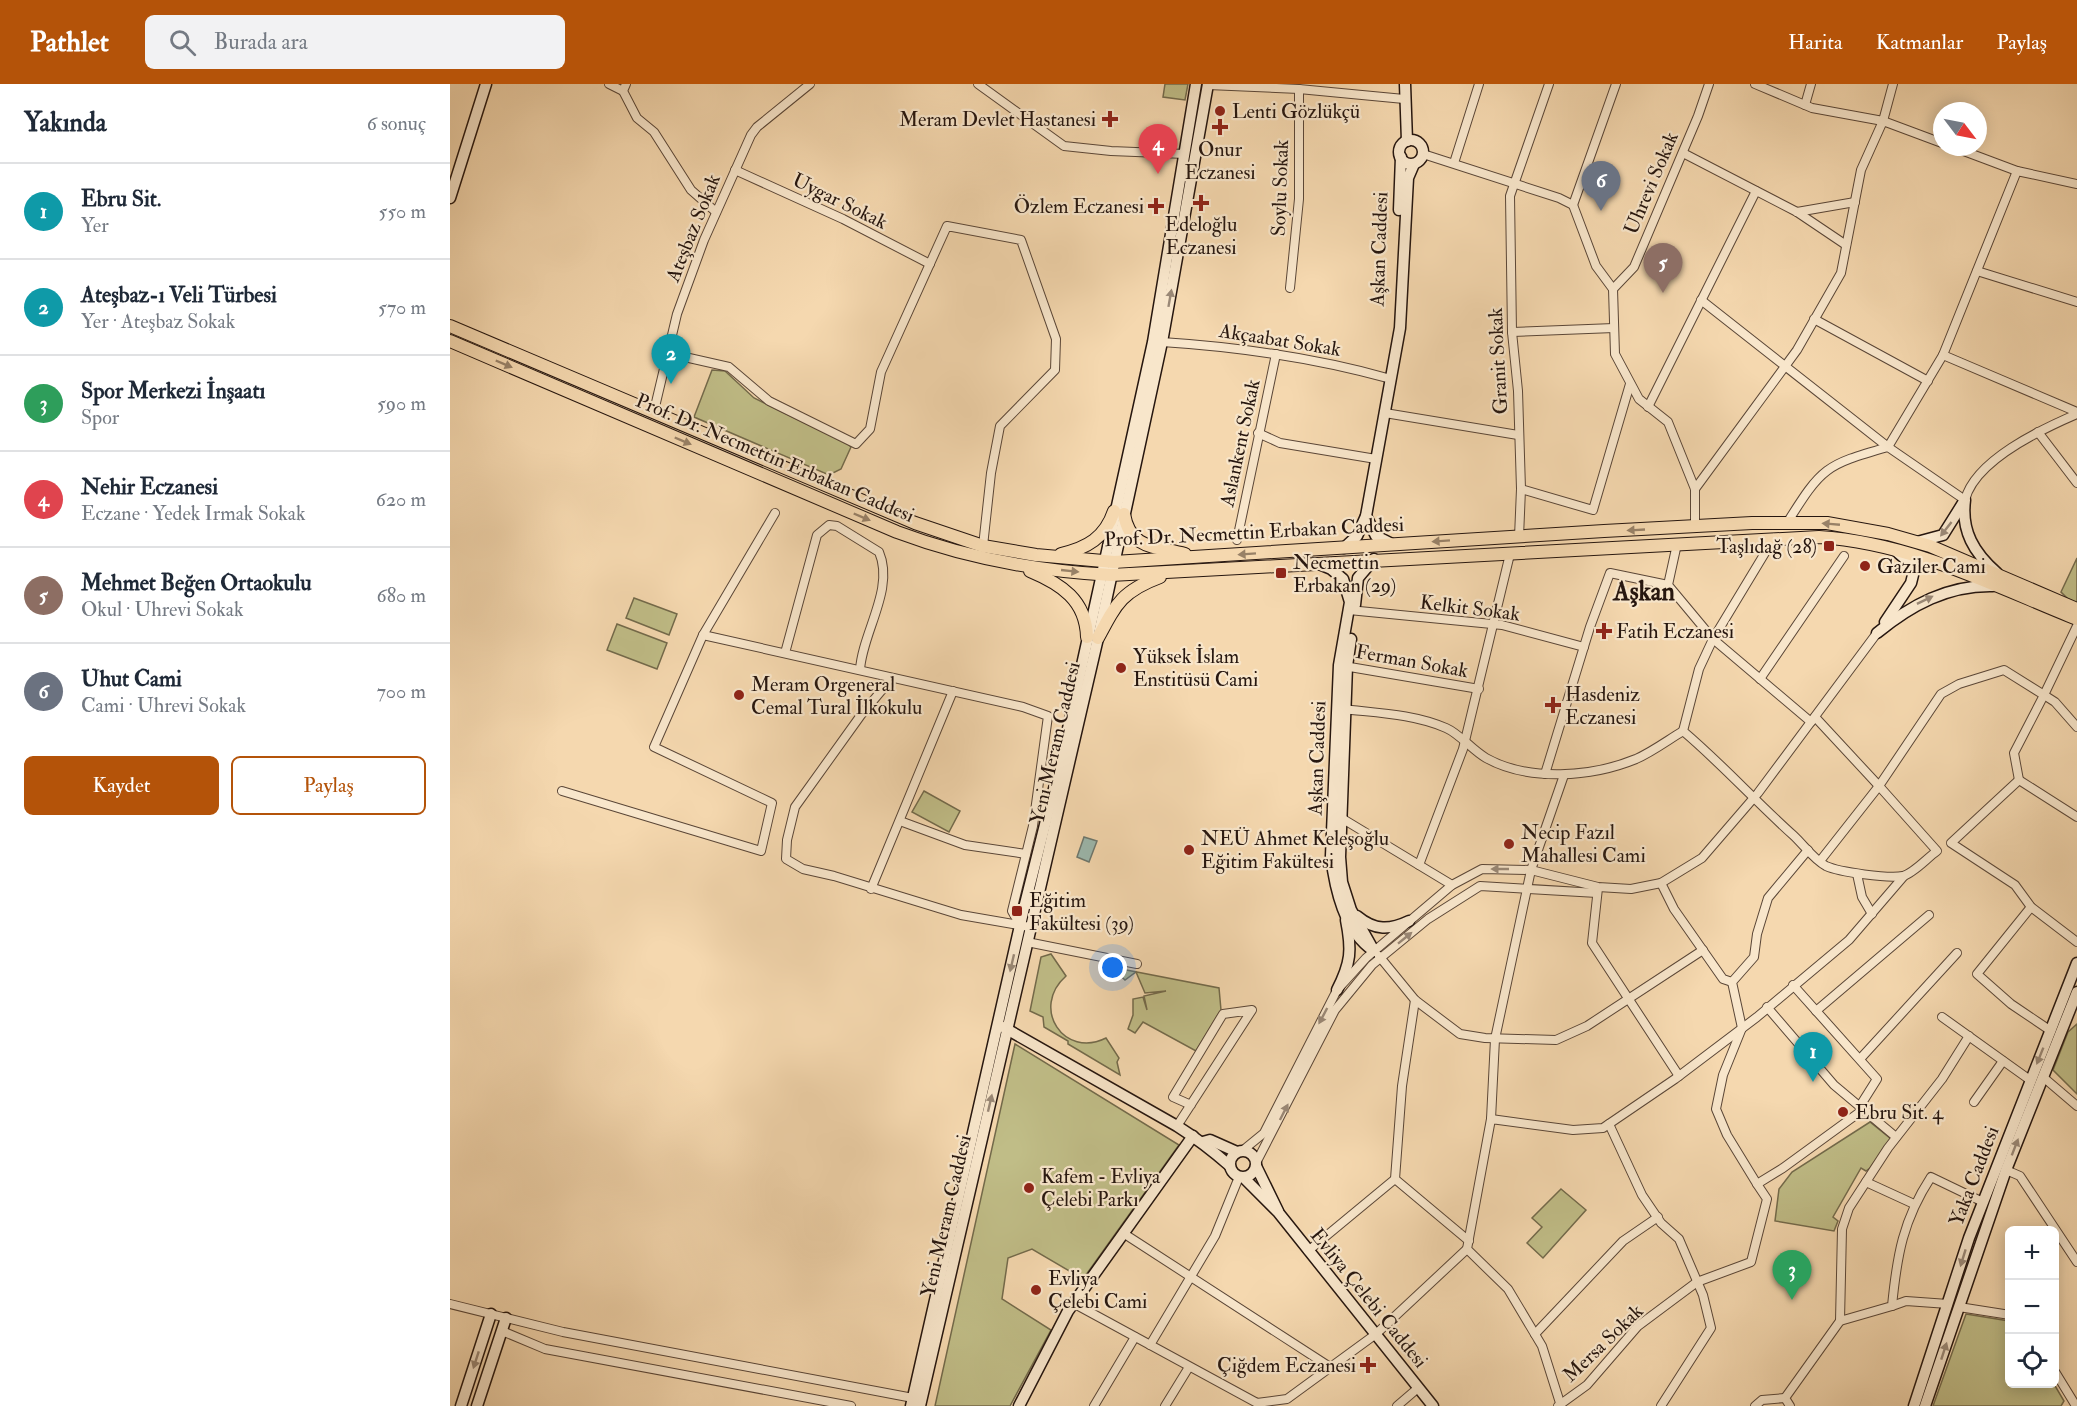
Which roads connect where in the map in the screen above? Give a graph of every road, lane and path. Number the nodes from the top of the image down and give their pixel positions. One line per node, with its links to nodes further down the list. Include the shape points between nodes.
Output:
1 (486, 84): 27 (street)
2 (609, 84): 15 (street)
3 (978, 84): 23 (street, via 1064,146)
4 (1196, 84): 23 (street, Yeni Meram Caddesi)
5 (1208, 84): 16 (street); 54 (street, Yeni Meram Caddesi, one-way to 5)
6 (1405, 84): 17 (street)
7 (1479, 84): 29 (street)
8 (1549, 84): 33 (street, Granit Sokak)
9 (1616, 84): 38 (street)
10 (1709, 84): 22 (street, Uhrevi Sokak)
11 (1755, 84): 18 (street)
12 (1810, 84): 18 (street)
13 (1893, 84): 19 (street)
14 (806, 85): 30 (street, Ateşbaz Sokak, via 757,127)
15 (624, 87): 39 (street, via 637,118 654,132 691,190)
16 (1299, 89): 17 (street); 44 (street, Soylu Sokak, via 1299,199)
17 (1404, 99): 21 (street)
18 (1805, 105): 19 (street)
19 (1883, 121): 20 (street); 37 (street, via 1861,170)
20 (1933, 140)
21 (1407, 141): 24 (street, via 1418,143); 26 (street, via 1400,150)
22 (1683, 153): 35 (street); 45 (street, Uhrevi Sokak, via 1634,267)
23 (1185, 154): 77 (street, Yeni Meram Caddesi)
24 (1423, 154): 28 (street); 29 (street)
25 (1977, 156): 31 (street)
26 (1401, 157): 28 (street); 55 (street, Aşkan Caddesi)
27 (460, 159): 32 (street); 36 (street)
28 (1414, 164): 55 (street, Aşkan Caddesi, via 1408,178)
29 (1454, 164): 33 (street)
30 (735, 170): 39 (street, Ateşbaz Sokak); 42 (street, Uygar Sokak)
31 (2017, 171): 34 (street); 43 (street)
32 (450, 176)
33 (1514, 183): 38 (street); 52 (street, Granit Sokak, via 1509,218)
34 (2077, 184)
35 (1756, 191): 40 (street); 46 (street)
36 (450, 198)
37 (1855, 202): 40 (street); 41 (street)
38 (1573, 205): 45 (street, via 1596,266)
39 (716, 212): 57 (street, Ateşbaz Sokak, via 677,314)
40 (1797, 212): 41 (street)
41 (1846, 245): 48 (street, via 1841,273)
42 (930, 264): 57 (street, via 882,372 870,429 856,444 769,401 729,367); 89 (street, via 947,226 1021,240 1056,339 1055,370 1000,426)
43 (1977, 271): 47 (street); 59 (street)
44 (1290, 288)
45 (1613, 289): 51 (street)
46 (1701, 300): 60 (street); 64 (street)
47 (2077, 302)
48 (1814, 319): 60 (street); 62 (street)
49 (450, 320): 53 (main road)
50 (450, 326): 53 (main road, Prof. Dr. Necmettin Erbakan Caddesi)
51 (1614, 328): 52 (street); 63 (street, via 1615,354)
52 (1512, 332): 70 (street, Granit Sokak)
53 (465, 333): 65 (main road, Prof. Dr. Necmettin Erbakan Caddesi)
54 (1162, 342): 58 (street, Akçaabat Sokak, via 1241,347); 77 (street, Yeni Meram Caddesi)
55 (1396, 342): 61 (street, Aşkan Caddesi)
56 (450, 343): 98 (main road, Prof. Dr. Necmettin Erbakan Caddesi, one-way to 98, via 897,532 945,549)
57 (667, 353): 65 (street, Ateşbaz Sokak)
58 (1276, 354): 61 (street, Akçaabat Sokak); 69 (street, Aslankent Sokak)
59 (1943, 355): 62 (street); 67 (street)
60 (1786, 365): 71 (street); 75 (street)
61 (1391, 379): 66 (street, Aşkan Caddesi)
62 (1928, 381): 71 (street)
63 (1630, 384): 64 (street); 74 (street, via 1593,510)
64 (1648, 407): 75 (street, via 1668,422)
65 (654, 411): 89 (main road, Prof. Dr. Necmettin Erbakan Caddesi, via 915,523)
66 (1385, 413): 70 (street); 72 (street, Aşkan Caddesi)
67 (2077, 413): 68 (street)
68 (2038, 432): 73 (street); 76 (street, via 2000,456 1974,482)
69 (1258, 433): 72 (street, via 1280,443); 84 (street, Aslankent Sokak)
70 (1518, 435): 74 (street, Granit Sokak)
71 (1888, 447): 76 (street); 80 (street, via 1831,465 1811,485)
72 (1376, 459): 79 (street, Aşkan Caddesi)
73 (2077, 483)
74 (1521, 489): 82 (street, Granit Sokak)
75 (1695, 489): 81 (street)
76 (1965, 500): 86 (street, one-way to 86, via 1943,535); 101 (street, via 1969,539)
77 (1119, 512): 92 (main road, via 1095,541 1082,549); 94 (main road, via 1129,533 1141,543); 96 (street, Yeni Meram Caddesi)
78 (775, 513): 109 (street)
79 (1366, 516): 87 (street, via 1376,536); 90 (street, via 1357,536)
80 (1787, 523): 81 (main road, Prof. Dr. Necmettin Erbakan Caddesi); 85 (main road, Prof. Dr. Necmettin Erbakan Caddesi, one-way to 80, via 1827,523)
81 (1695, 526): 82 (main road, Prof. Dr. Necmettin Erbakan Caddesi, one-way to 82)
82 (1519, 537): 87 (main road, Prof. Dr. Necmettin Erbakan Caddesi, one-way to 87)
83 (1774, 538): 85 (main road, Prof. Dr. Necmettin Erbakan Caddesi); 88 (main road, Prof. Dr. Necmettin Erbakan Caddesi); 111 (street)
84 (1237, 540)
85 (1887, 540): 86 (main road); 101 (main road); 108 (street, via 1908,560 1913,574 1908,588)
86 (1917, 542): 101 (main road)
87 (1392, 544): 90 (main road, Prof. Dr. Necmettin Erbakan Caddesi)
88 (1677, 544): 91 (main road, Prof. Dr. Necmettin Erbakan Caddesi); 102 (street)
89 (983, 546): 92 (main road, Prof. Dr. Necmettin Erbakan Caddesi)
90 (1344, 548): 94 (main road, Prof. Dr. Necmettin Erbakan Caddesi, one-way to 94)
91 (1510, 554): 95 (main road, Prof. Dr. Necmettin Erbakan Caddesi); 106 (street)
92 (1051, 556): 96 (main road, Prof. Dr. Necmettin Erbakan Caddesi)
93 (1844, 556): 117 (street)
94 (1195, 557): 96 (main road, Prof. Dr. Necmettin Erbakan Caddesi)
95 (1374, 560): 97 (main road, Prof. Dr. Necmettin Erbakan Caddesi); 104 (street, Aşkan Caddesi, via 1358,578)
96 (1109, 562): 100 (street, Yeni Meram Caddesi)
97 (1313, 562): 99 (main road, Prof. Dr. Necmettin Erbakan Caddesi); 104 (street, Aşkan Caddesi, via 1343,579)
98 (1015, 565): 100 (main road, Prof. Dr. Necmettin Erbakan Caddesi, one-way to 100); 110 (main road, via 1067,590 1082,611)
99 (1172, 571): 100 (main road, Prof. Dr. Necmettin Erbakan Caddesi); 110 (main road, via 1137,585 1123,596)
100 (1106, 575): 110 (street, Yeni Meram Caddesi)
101 (1999, 580): 103 (main road); 105 (main road); 108 (street, one-way to 101, via 1930,597)
102 (1668, 585): 111 (street); 112 (street, via 1610,573)
103 (2077, 609)
104 (1352, 610): 106 (street, Kelkit Sokak); 114 (street, Aşkan Caddesi)
105 (2077, 619)
106 (1495, 625): 112 (street, Kelkit Sokak); 118 (street)
107 (2077, 626): 120 (street)
108 (1877, 633): 122 (street)
109 (703, 635): 113 (street); 130 (street, via 654,747 772,803 761,851)
110 (1092, 638): 154 (street, Yeni Meram Caddesi)
111 (1713, 639): 117 (street); 124 (street, via 1699,669)
112 (1584, 646): 126 (street)
113 (785, 654): 115 (street); 115 (street, via 817,535 829,525 837,526 879,552 881,558 882,583)
114 (1343, 666): 118 (street, Ferman Sokak); 121 (street, Aşkan Caddesi)
115 (860, 670): 116 (street)
116 (892, 678): 119 (street); 146 (street, via 795,807 787,840 786,859 803,869)
117 (1760, 679): 122 (street)
118 (1479, 689): 125 (street)
119 (953, 691): 134 (street); 138 (street, via 1048,716)
120 (2044, 695): 123 (street); 128 (street, via 2014,753); 129 (street, via 2004,670 1959,684 1941,694)
121 (1341, 708): 125 (street, via 1419,719 1448,729); 132 (street, Aşkan Caddesi)
122 (1813, 719): 129 (street); 131 (street)
123 (2077, 727)
124 (1683, 731): 127 (street, via 1636,759); 131 (street, via 1718,760)
125 (1465, 743): 126 (street, via 1486,758); 140 (street)
126 (1545, 774): 127 (street)
127 (1564, 775): 141 (street)
128 (2019, 780): 133 (street); 135 (street)
129 (1879, 786): 137 (street); 139 (street)
130 (562, 791)
131 (1753, 799): 136 (street); 144 (street, via 1702,858)
132 (1337, 816): 140 (street); 150 (street, Aşkan Caddesi)
133 (2077, 817)
134 (900, 821): 138 (street, via 974,847); 146 (street)
135 (1951, 843): 137 (street); 149 (street, via 2015,885)
136 (1808, 850): 139 (street); 162 (street, via 1768,898 1754,957)
137 (1936, 851): 143 (street)
138 (1026, 854): 154 (street, via 1012,911)
139 (1820, 861): 142 (street)
140 (1419, 866): 145 (street)
141 (1531, 870): 145 (street, one-way to 145, via 1482,869); 147 (street); 148 (street)
142 (1857, 874): 143 (street); 151 (street, via 1862,897)
143 (1904, 876): 151 (street)
144 (1661, 883): 148 (street); 157 (street)
145 (1452, 885): 153 (street)
146 (871, 889): 154 (street, via 961,915)
147 (1527, 889): 148 (street); 159 (street, one-way to 147, via 1480,886); 176 (street)
148 (1598, 890): 166 (street, via 1592,944)
149 (2031, 908): 156 (street); 174 (street, via 1977,974 2011,1004)
150 (1347, 911): 153 (street, via 1379,928 1394,928); 159 (street, Aşkan Caddesi); 164 (street, via 1350,953 1348,968)
151 (1872, 914): 163 (street, via 1850,940)
152 (1929, 915): 169 (street)
153 (1409, 921): 159 (street)
154 (1025, 926): 155 (street, Yeni Meram Caddesi); 172 (street, Yeni Meram Caddesi, one-way to 172)
155 (1027, 942): 161 (street); 172 (street, Yeni Meram Caddesi)
156 (2077, 942)
157 (1703, 950): 162 (street, via 1723,979); 166 (street)
158 (1957, 953): 177 (street)
159 (1377, 954): 164 (street); 167 (street); 192 (street, one-way to 159, via 1335,1010)
160 (2077, 963): 174 (street, Yaka Caddesi)
161 (1137, 964)
162 (1732, 982): 173 (street)
163 (1793, 985): 168 (street); 169 (street)
164 (1337, 990): 191 (street, one-way to 191, via 1264,1133)
165 (2077, 992): 170 (street, Yaka Caddesi)
166 (1628, 998): 176 (street, via 1587,1026 1556,1040); 179 (street)
167 (1415, 1000): 176 (street, via 1460,1034); 196 (street, via 1402,1086)
168 (1767, 1008): 173 (street); 185 (street, via 1834,1085)
169 (1816, 1011): 177 (street)
170 (2073, 1013): 180 (street, Yaka Caddesi)
171 (1942, 1017): 175 (street)
172 (1002, 1026): 188 (street); 227 (street, Yeni Meram Caddesi)
173 (1742, 1029): 179 (street); 198 (street, via 1723,1075 1716,1109)
174 (2051, 1030): 181 (street, Yaka Caddesi, one-way to 181)
175 (1969, 1036): 178 (street); 189 (street, via 1942,1079)
176 (1495, 1039): 186 (street)
177 (1860, 1059): 185 (street, via 1877,1079)
178 (2003, 1060): 181 (street); 182 (street)
179 (1679, 1076): 187 (street)
180 (2043, 1077): 184 (street); 194 (street, Yaka Caddesi, one-way to 180)
181 (2030, 1080): 199 (street, Yaka Caddesi)
182 (1974, 1102)
183 (1191, 1105): 183 (street, via 1234,1038 1252,1010 1223,1014 1173,1097); 188 (street)
184 (2077, 1106)
185 (1862, 1108): 189 (street); 198 (street)
186 (1491, 1119): 187 (street, via 1573,1130); 204 (street)
187 (1609, 1124): 202 (street, via 1642,1195)
188 (1177, 1126): 190 (street)
189 (1896, 1137): 197 (street)
190 (1198, 1139): 191 (street); 193 (street); 203 (street)
191 (1239, 1152): 192 (street, via 1251,1155); 193 (street, via 1230,1160)
192 (1256, 1165): 195 (street, via 1252,1174); 201 (street, Evliya Çelebi Caddesi)
193 (1230, 1166): 195 (street, via 1232,1173)
194 (2006, 1170): 206 (street, via 2020,1176); 212 (street, Yaka Caddesi)
195 (1242, 1177): 201 (street, Evliya Çelebi Caddesi); 207 (street, via 1215,1236)
196 (1395, 1179): 204 (street); 205 (street)
197 (1866, 1182): 200 (street); 216 (street, via 1849,1208 1842,1229)
198 (1757, 1184): 208 (street, Mersa Sokak, via 1767,1199 1751,1262)
199 (1983, 1202): 200 (street, via 1931,1177); 212 (street, Yaka Caddesi, one-way to 212)
200 (1914, 1204): 211 (street, via 1897,1258)
201 (1278, 1212): 205 (street, Evliya Çelebi Caddesi)
202 (1658, 1217): 208 (street, via 1679,1239); 219 (street, via 1623,1241)
203 (1123, 1233): 207 (street); 209 (street)
204 (1468, 1245): 218 (street); 219 (street, via 1508,1289)
205 (1308, 1251): 218 (street, Evliya Çelebi Caddesi)
206 (2077, 1262)
207 (1190, 1278): 221 (street); 223 (street)
208 (1697, 1282): 237 (street, Mersa Sokak, via 1638,1326 1587,1385); 238 (street, via 1711,1328)
209 (1073, 1303): 220 (street); 232 (street)
210 (450, 1304): 213 (street)
211 (1892, 1306): 212 (street, via 1906,1301); 216 (street)
212 (1954, 1306): 214 (street); 241 (street, Yaka Caddesi); 242 (street, Yaka Caddesi, one-way to 212)
213 (491, 1314): 215 (street); 229 (street, one-way to 229)
214 (2005, 1314)
215 (506, 1318): 217 (street); 227 (street)
216 (1840, 1321): 226 (street)
217 (502, 1331): 230 (street); 231 (street, via 545,1349)
218 (1376, 1334): 223 (street); 225 (street, Evliya Çelebi Caddesi)
219 (1535, 1334): 237 (street)
220 (1136, 1337): 221 (street); 233 (street)
221 (1150, 1345): 222 (street)
222 (1189, 1367): 228 (street); 234 (street)
223 (1330, 1367): 228 (street, via 1287,1399)
224 (2059, 1377): 243 (street)
225 (1418, 1388): 235 (street); 236 (street, Evliya Çelebi Caddesi)
226 (1785, 1398): 239 (street, via 1762,1400); 240 (street)
227 (915, 1403)
228 (1261, 1404)
229 (461, 1406)
230 (477, 1406)
231 (851, 1406)
232 (1019, 1406)
233 (1095, 1406)
234 (1165, 1406)
235 (1397, 1406)
236 (1433, 1406)
237 (1560, 1406)
238 (1661, 1406)
239 (1755, 1406)
240 (1790, 1406)
241 (1914, 1406)
242 (1925, 1406)
243 (2076, 1406)

